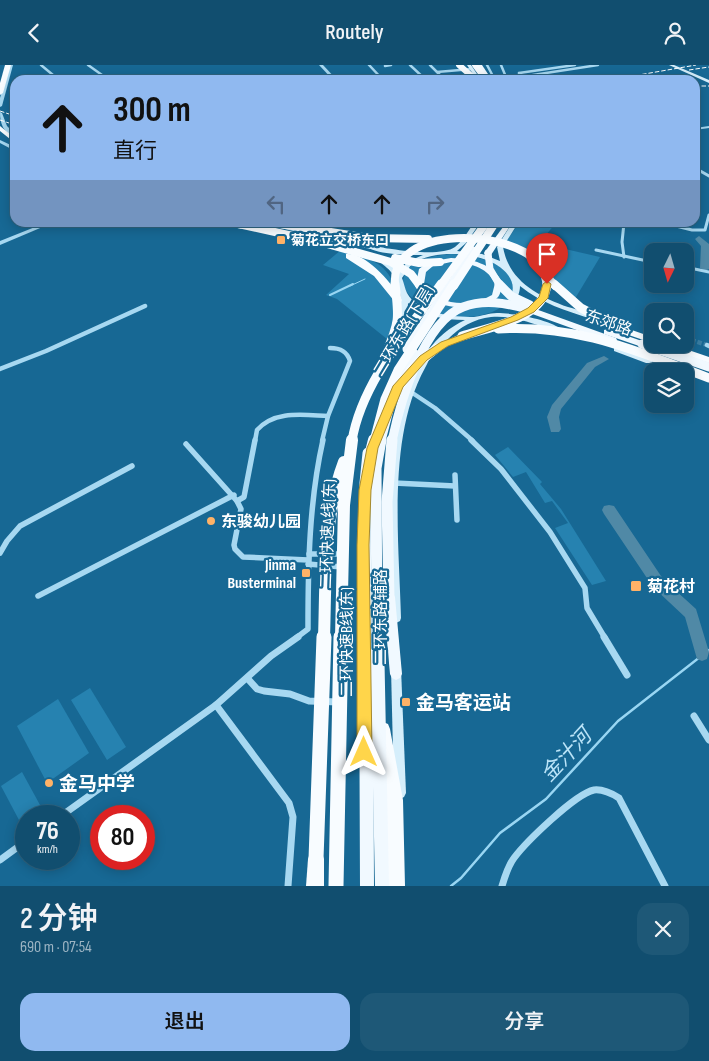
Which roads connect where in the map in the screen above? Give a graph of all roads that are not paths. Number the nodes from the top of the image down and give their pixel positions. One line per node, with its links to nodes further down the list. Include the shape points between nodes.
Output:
1 (2, 65): 17 (highway)
2 (10, 65): 30 (highway); 31 (street)
3 (41, 65): 19 (street)
4 (88, 65): 20 (street)
5 (321, 65): 21 (street)
6 (369, 65): 22 (street)
7 (391, 65): 14 (street)
8 (410, 65): 23 (street)
9 (430, 65): 18 (street)
10 (575, 65): 26 (street, via 520,73)
11 (598, 65): 27 (street)
12 (671, 65): 28 (main road)
13 (675, 65): 29 (main road)
14 (385, 66)
15 (472, 66): 16 (street, bridge)
16 (459, 67): 18 (street); 25 (highway, bridge)
17 (0, 72)
18 (436, 72): 24 (street)
19 (53, 75)
20 (102, 75)
21 (330, 75)
22 (378, 75)
23 (421, 75)
24 (439, 75)
25 (474, 75)
26 (523, 75)
27 (533, 75)
28 (695, 75)
29 (696, 75)
30 (0, 93)
31 (0, 106)
32 (0, 113): 33 (street)
33 (0, 123): 34 (street); 35 (highway)
34 (10, 134)
35 (10, 135)
36 (709, 215): 54 (street, via 705,230)
37 (33, 227): 57 (street)
38 (39, 227): 57 (street)
39 (239, 227): 58 (street)
40 (243, 227): 73 (highway, bridge, via 349,256 376,272)
41 (252, 227): 71 (highway, bridge, via 391,262 411,274)
42 (272, 227): 64 (highway, bridge, via 410,262)
43 (280, 227): 55 (street)
44 (294, 227): 56 (highway, bridge, via 381,240)
45 (330, 227): 55 (street)
46 (474, 227): 56 (main road)
47 (483, 227): 92 (highway, 二环快速A线(东), bridge)
48 (491, 227): 101 (highway, 二环快速B线(东), bridge, via 398,370 385,399)
49 (491, 227): 128 (main road, 二环东路(下层), bridge, via 408,347 387,390 370,443 366,467 365,528)
50 (498, 227): 94 (main road, 二环东路(下层), bridge, via 430,325)
51 (506, 227): 70 (main road, bridge, via 486,257)
52 (512, 227): 69 (main road, via 502,240 500,254)
53 (624, 227): 63 (street)
54 (683, 227)
55 (325, 237): 58 (street); 59 (street)
56 (464, 241): 61 (main road, via 455,249); 67 (highway, bridge, via 487,240 513,248 530,257); 73 (highway, bridge, via 431,242 404,255 395,274)
57 (0, 242)
58 (318, 244): 62 (street)
59 (370, 247): 61 (main road, via 409,253)
60 (596, 250): 63 (street)
61 (441, 252): 69 (main road, via 480,255 496,262); 72 (main road, via 423,256 406,266 401,275)
62 (368, 256): 72 (main road, via 393,268 398,274)
63 (624, 257): 65 (street)
64 (440, 261): 70 (main road, bridge, via 475,264); 71 (main road, bridge, via 422,271)
65 (644, 261)
66 (694, 269): 68 (street)
67 (543, 271): 78 (highway, bridge, via 547,284 544,298); 81 (highway, bridge, via 562,294 588,314)
68 (709, 272)
69 (512, 275): 77 (main road, via 517,288 512,301 498,312); 80 (main road, via 531,293 554,304)
70 (497, 279): 74 (main road, bridge, via 499,287 495,295); 76 (main road, bridge, via 509,294)
71 (421, 287): 74 (main road, bridge, via 440,301)
72 (401, 289): 77 (main road, via 410,302 433,314 455,318); 110 (main road, via 405,314 403,325 370,391 356,430 346,493)
73 (398, 300): 92 (highway, bridge, via 397,328)
74 (478, 304): 76 (main road, bridge); 97 (main road, bridge, via 458,310 443,320 418,361)
75 (145, 306): 90 (street)
76 (529, 307): 83 (main road, 东郊路, bridge)
77 (482, 316): 78 (main road); 96 (main road, 二环东路辅路, via 450,332 430,351)
78 (519, 317): 79 (highway, bridge); 88 (main road)
79 (462, 337): 95 (highway, bridge, via 509,328 564,330 590,336); 101 (highway, bridge, via 430,353 410,370 396,390)
80 (644, 337)
81 (644, 337)
82 (644, 344): 83 (main road)
83 (641, 346): 89 (main road, 东郊路, bridge); 91 (main road, 东郊路)
84 (330, 348): 98 (street, via 345,351 350,361)
85 (690, 353): 87 (highway)
86 (692, 353): 87 (main road)
87 (709, 359)
88 (657, 363)
89 (709, 367)
90 (0, 369)
91 (709, 373)
92 (377, 376): 102 (highway, 二环快速A线(东), bridge, via 361,408)
93 (694, 376): 95 (main road)
94 (401, 377): 97 (main road, bridge); 99 (main road, 二环东路(下层), bridge)
95 (709, 380)
96 (410, 392): 105 (main road, 二环东路辅路, via 400,431); 116 (street, via 435,407 478,446 550,532 585,588 588,608)
97 (399, 405): 99 (main road, bridge); 115 (main road, bridge, via 390,440 387,473 389,597)
98 (328, 416): 107 (street, via 273,418 260,426 244,497); 111 (street, via 318,461)
99 (382, 436): 129 (main road, 二环东路(下层), bridge, via 376,467 375,500)
100 (186, 444): 107 (street)
101 (372, 448): 113 (highway, 二环快速B线(东), bridge, via 365,490)
102 (349, 454): 126 (highway, bridge, via 337,479 328,538); 127 (highway, 二环快速A线(东), bridge, via 344,505)
103 (132, 466): 109 (street, via 20,526)
104 (456, 475): 106 (street)
105 (394, 483): 106 (street); 115 (main road, 二环东路辅路)
106 (455, 486): 108 (street)
107 (236, 498): 111 (street, via 241,509 234,545 243,557); 114 (street)
108 (457, 520)
109 (0, 553)
110 (345, 554): 111 (street); 112 (main road)
111 (308, 559): 112 (street); 117 (street, via 308,629)
112 (345, 567): 118 (main road)
113 (363, 580): 128 (highway, 二环快速B线(东), bridge); 130 (highway, bridge, via 373,681 395,800)
114 (38, 596)
115 (396, 674): 131 (main road, 二环东路辅路)
116 (627, 675)
117 (248, 679): 118 (street, via 257,689 264,691 290,694 309,701); 119 (street)
118 (343, 702): 127 (main road)
119 (216, 705): 122 (street); 125 (street, via 289,803 293,817)
120 (694, 716): 121 (street)
121 (709, 740)
122 (76, 805)
123 (15, 849): 124 (street)
124 (0, 860)
125 (288, 886)
126 (315, 886)
127 (338, 886)
128 (365, 886)
129 (382, 886)
130 (396, 886)
131 (404, 886)
132 (502, 886): 133 (street, via 509,864 536,834 595,789 619,798)
133 (665, 886)

